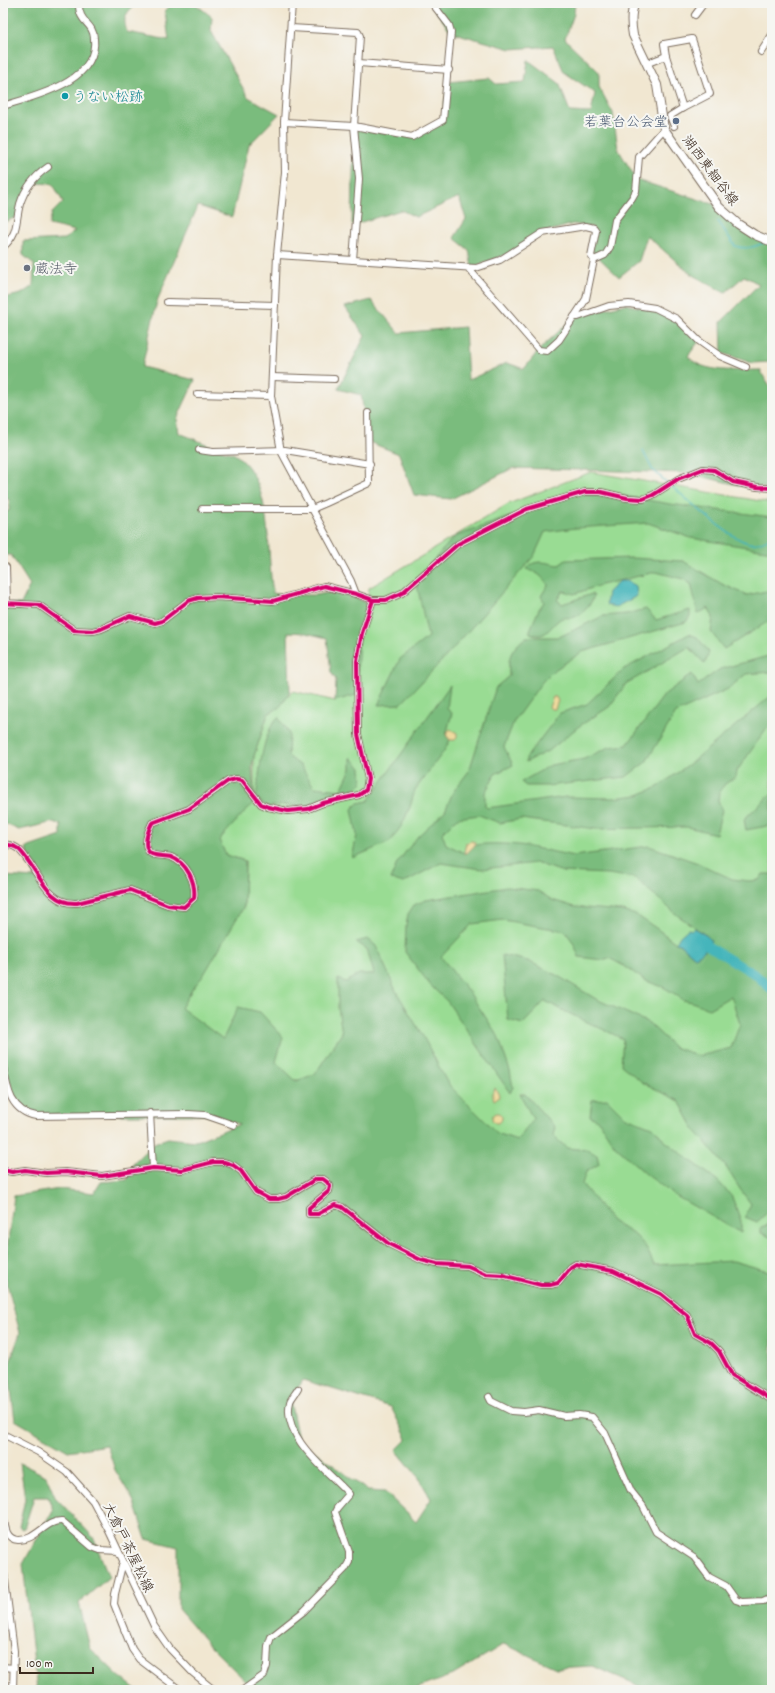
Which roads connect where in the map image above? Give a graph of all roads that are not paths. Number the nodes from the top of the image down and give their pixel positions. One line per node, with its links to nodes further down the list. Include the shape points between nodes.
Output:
1 (79, 3): 14 (street, via 80,14 93,31 94,52 85,68 56,89)
2 (292, 3): 7 (street)
3 (432, 3): 13 (street, via 451,28)
4 (635, 3): 12 (main road, 湖西東細谷線, via 631,26)
5 (704, 3): 6 (street)
6 (695, 15)
7 (291, 28): 11 (street, via 358,32); 16 (street)
8 (772, 35): 9 (street)
9 (761, 52)
10 (666, 56): 12 (street); 15 (street); 15 (street, via 664,44 692,39 710,94)
11 (359, 63): 13 (street); 17 (street)
12 (648, 63): 19 (main road, 湖西東細谷線, via 657,85)
13 (449, 70): 17 (street, via 444,116 438,124 412,137)
14 (3, 106)
15 (683, 108): 18 (street, via 670,116)
16 (284, 122): 17 (street); 23 (street, via 285,172)
17 (354, 126): 24 (street, via 359,179)
18 (674, 126)
19 (664, 129): 21 (main road, 湖西東細谷線, via 720,207 738,224); 25 (street, via 639,157 636,191 615,220 610,247 605,256)
20 (48, 166): 22 (street, via 29,186 20,204 16,230 11,241)
21 (772, 242)
22 (3, 247)
23 (277, 255): 24 (street); 28 (street)
24 (353, 260): 26 (street)
25 (594, 260): 26 (street, via 591,256 596,231 586,226 542,233 500,260); 29 (street, via 586,299)
26 (468, 268): 29 (street, via 538,350 550,349)
27 (167, 302): 28 (street)
28 (275, 305): 31 (street)
29 (574, 317): 30 (street, via 578,318 609,306 630,304 655,308 676,319 699,341 720,356)
30 (746, 367)
31 (272, 377): 32 (street); 34 (street)
32 (334, 379)
33 (197, 394): 34 (street)
34 (271, 396): 37 (street)
35 (368, 413): 38 (street)
36 (199, 450): 37 (street)
37 (281, 451): 38 (street); 41 (street)
38 (370, 464): 41 (street, via 369,483)
39 (772, 488): 44 (street, via 733,482 714,470 703,469 678,479 643,499 585,492 527,509 458,544 402,593 386,600)
40 (202, 509): 41 (street)
41 (312, 509): 43 (street)
42 (3, 568): 45 (street, via 6,567)
43 (356, 594): 44 (street); 45 (street, via 324,586 273,601 198,598 188,602 162,621 155,623 130,616 93,631 74,630 39,605)
44 (373, 600): 46 (street, via 362,633 357,661 358,734 368,779 366,790 359,795 323,803 308,810 283,810 261,804 242,780 236,779 228,781 189,809 152,823 146,840 150,852 158,856 171,857 181,862 188,870 195,891 194,898 184,907 168,905 130,890 77,903 62,902 51,894 16,847)
45 (5, 604)
46 (3, 844)
47 (3, 1066): 48 (street, via 11,1098 16,1106 27,1114 83,1116)
48 (150, 1113): 49 (street, via 205,1114); 50 (street)
49 (234, 1125)
50 (153, 1168): 51 (street, via 102,1176); 54 (street, via 182,1170 213,1162 224,1162 241,1171 256,1192 278,1199 316,1179 323,1179 328,1182 329,1191 309,1208 309,1214 318,1214 335,1205 342,1207 390,1244 420,1260 437,1264 468,1266 486,1274 546,1285 558,1283 576,1264 613,1271 661,1294 678,1307 687,1315 695,1334 720,1351 732,1375)
51 (3, 1170)
52 (298, 1389): 67 (street, via 290,1401 289,1415 292,1428 310,1454 349,1494 336,1512 349,1552 349,1562 338,1578 304,1611 271,1637 264,1675)
53 (489, 1398): 60 (street, via 512,1411 539,1410 564,1416 592,1417 605,1433 631,1491 643,1506 656,1532 694,1557 709,1577 726,1586 736,1600 763,1601)
54 (772, 1400)
55 (3, 1434): 57 (street, 大倉戸茶屋松線, via 38,1452 67,1472 93,1501)
56 (3, 1513): 57 (street, via 6,1530 10,1538 16,1540 34,1537 52,1523 62,1521 92,1547)
57 (118, 1551): 58 (street, 大倉戸茶屋松線)
58 (123, 1562): 65 (street, via 114,1604 132,1649 139,1659); 66 (street, 大倉戸茶屋松線, via 154,1626 170,1649)
59 (3, 1565): 61 (street)
60 (772, 1597)
61 (5, 1605): 63 (street)
62 (3, 1667): 63 (street)
63 (14, 1668): 64 (street)
64 (13, 1690)
65 (180, 1690)
66 (214, 1690)
67 (243, 1690)

